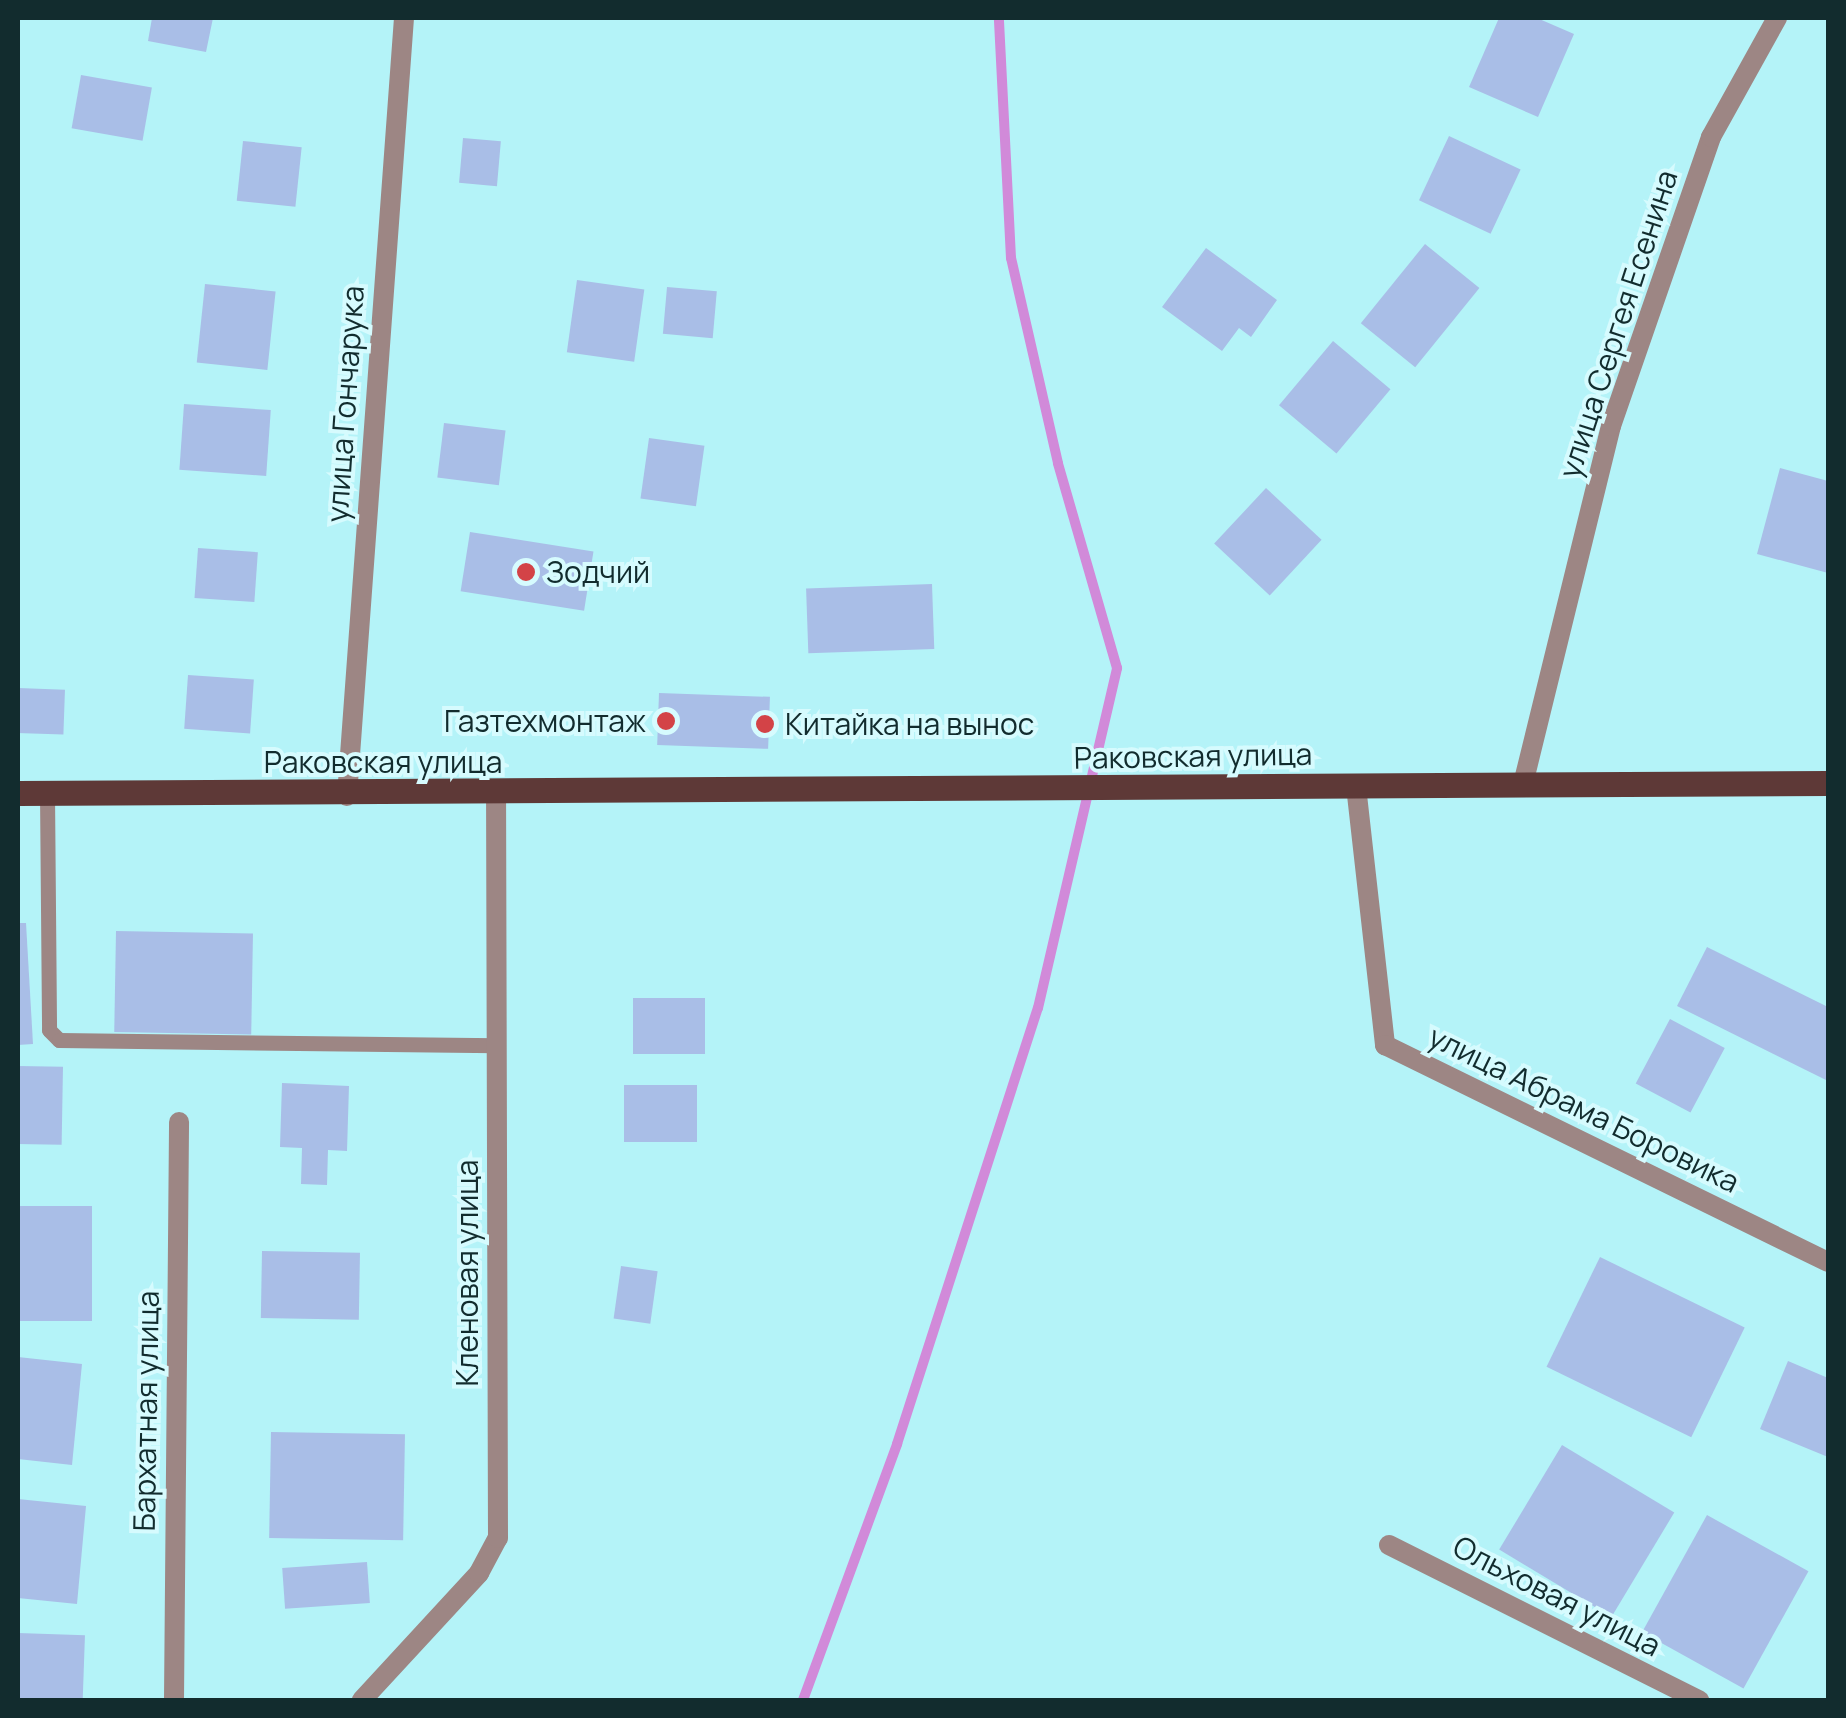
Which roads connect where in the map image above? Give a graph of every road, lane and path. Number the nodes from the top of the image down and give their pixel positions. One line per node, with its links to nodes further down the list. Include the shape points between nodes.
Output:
1 (404, 18): 9 (street, улица Гончарука)
2 (1777, 18): 3 (street, улица Сергея Есенина, via 1711,136 1611,426)
3 (1524, 780): 4 (main road, Раковская улица); 5 (main road, Раковская улица)
4 (1828, 783)
5 (1356, 786): 8 (main road, Раковская улица); 12 (street, улица Абрама Боровика, via 1385,1045)
6 (18, 793): 7 (main road, Раковская улица)
7 (47, 793): 9 (main road, Раковская улица); 10 (lane, via 49,1030 72,1043)
8 (496, 794): 9 (main road, Раковская улица); 10 (street, Кленовая улица)
9 (346, 796)
10 (496, 1044): 15 (street, Кленовая улица, via 498,1538 479,1573)
11 (179, 1122): 14 (street, Бархатная улица)
12 (1828, 1262)
13 (1388, 1545): 16 (street, Ольховая улица)
14 (174, 1700)
15 (362, 1700)
16 (1700, 1700)

